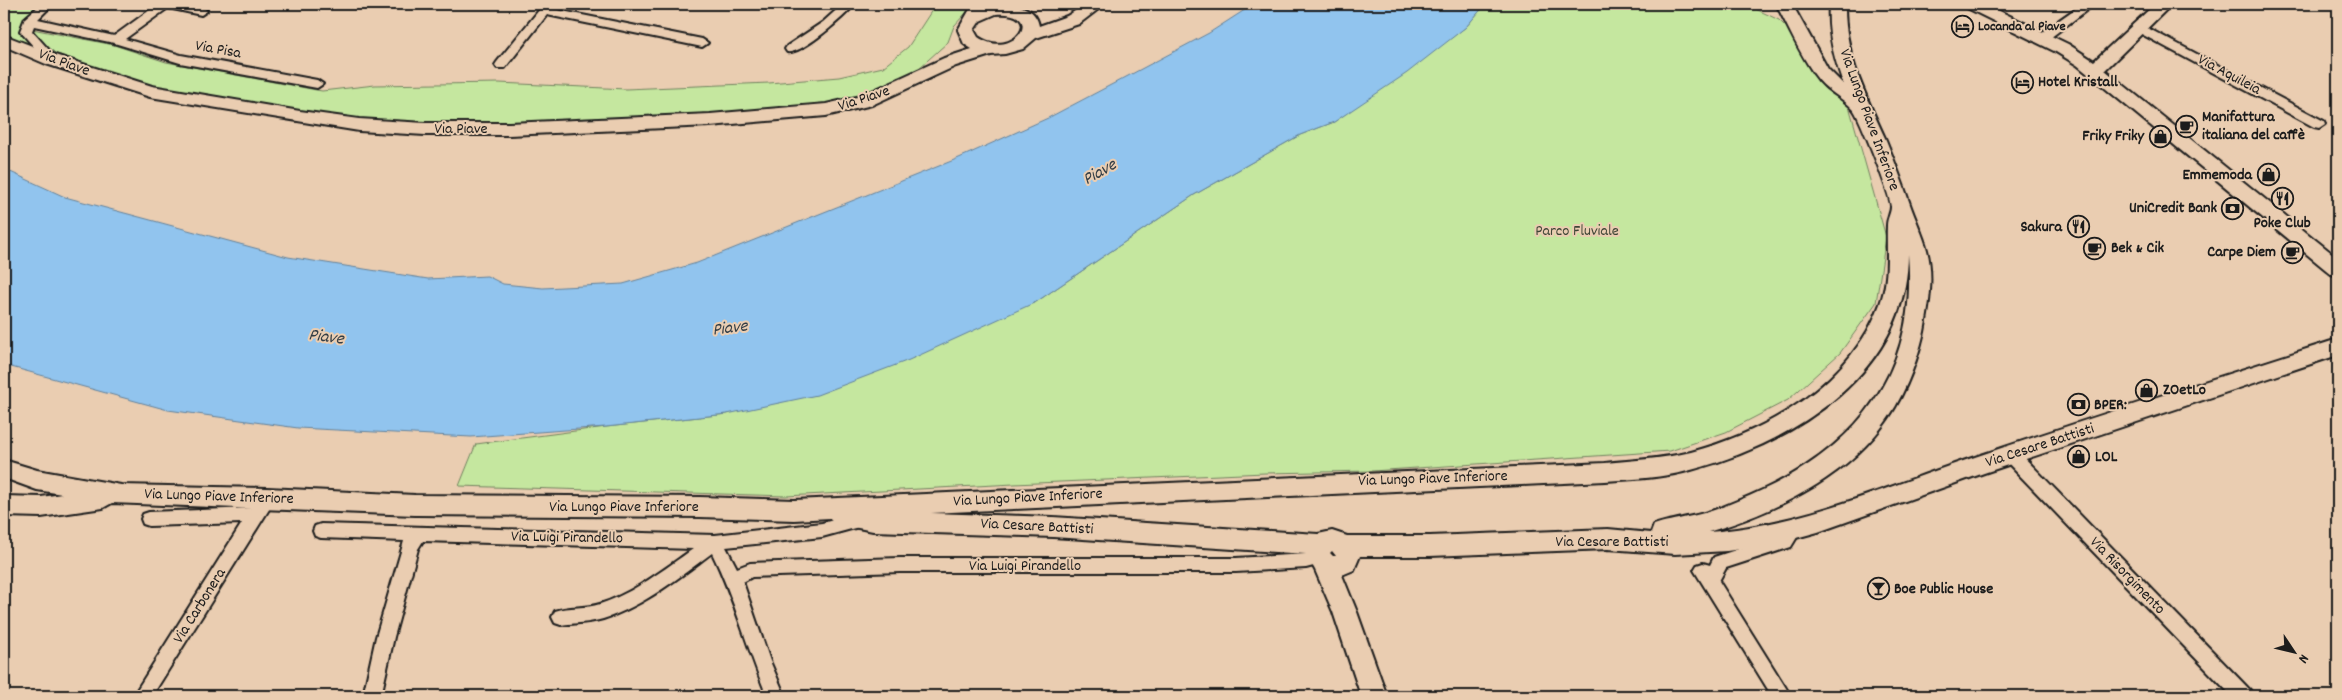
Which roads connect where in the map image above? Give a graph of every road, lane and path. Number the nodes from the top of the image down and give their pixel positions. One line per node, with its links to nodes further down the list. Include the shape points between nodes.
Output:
1 (46, 4): 14 (street)
2 (166, 4): 13 (street); 20 (street)
3 (849, 4): 22 (street, via 827,25)
4 (1784, 4): 29 (main road, via 1821,72 1837,89)
5 (1837, 4): 29 (main road, Via Lungo Piave Inferiore, via 1841,48)
6 (1973, 4): 18 (main road)
7 (2089, 4): 18 (street)
8 (2164, 4): 15 (main road)
9 (547, 7): 21 (street); 25 (street)
10 (1092, 8): 12 (main road, via 1068,15); 16 (main road, via 1073,20)
11 (978, 10): 12 (main road); 17 (main road, via 966,26)
12 (1015, 10): 16 (main road, via 1032,24)
13 (201, 11)
14 (29, 21): 20 (street, Via Pisa); 24 (street, via 26,31)
15 (2138, 27): 26 (main road); 30 (street, Via Aquileia)
16 (1031, 34): 23 (main road, via 1016,46)
17 (967, 36): 23 (main road, via 976,45); 27 (main road, Via Piave)
18 (2042, 38): 26 (main road)
19 (4, 40): 24 (main road, Via Piave)
20 (116, 40): 28 (street, Via Pisa, via 180,59)
21 (702, 43)
22 (791, 49)
23 (991, 49): 27 (main road, Via Piave)
24 (52, 60): 27 (main road, Via Piave, via 150,92 359,125 425,129 509,129 710,120 826,110 866,101)
25 (501, 65)
26 (2095, 71): 32 (main road)
27 (923, 74)
28 (317, 84)
29 (1863, 107): 31 (main road, Via Lungo Piave Inferiore)
30 (2319, 124)
31 (1901, 207): 39 (main road, Via Lungo Piave Inferiore, via 1897,216 1898,258 1885,323 1856,364 1819,400 1791,419 1760,436 1691,461 1605,472); 42 (main road, Via Lungo Piave Inferiore, via 1918,253 1920,295 1910,342 1883,407 1872,424 1829,464 1759,502)
32 (2338, 268)
33 (2338, 347): 34 (main road, Via Cesare Battisti)
34 (2011, 455): 43 (main road, Via Cesare Battisti); 56 (street, Via Risorgimento)
35 (4, 470): 36 (main road, Via Lungo Piave Inferiore, via 37,480)
36 (121, 495): 37 (main road, via 41,507); 38 (main road, Via Lungo Piave Inferiore)
37 (4, 506)
38 (262, 506): 39 (main road, Via Lungo Piave Inferiore, via 415,504); 40 (street); 51 (street, Via Carbonera)
39 (794, 510): 41 (main road, Via Cesare Battisti)
40 (149, 519)
41 (862, 519): 47 (street, Via Luigi Pirandello, via 822,530); 48 (main road, Via Cesare Battisti, via 1281,541)
42 (1707, 523): 43 (main road, Via Cesare Battisti); 46 (main road, Via Lungo Piave Inferiore, via 1680,530)
43 (1796, 528): 46 (main road, Via Cesare Battisti, via 1717,541); 55 (street, Via Cesare Battisti, via 1785,542 1720,562 1707,576)
44 (321, 531): 45 (street, Via Luigi Pirandello)
45 (419, 534): 47 (street, Via Luigi Pirandello); 52 (street, via 410,546)
46 (1608, 539): 48 (main road, Via Cesare Battisti, via 1430,546)
47 (715, 542): 49 (street); 50 (street, Via Luigi Pirandello, via 625,602 601,612)
48 (1331, 556): 49 (street, Via Luigi Pirandello, via 1236,565 814,567 750,570); 54 (main road, via 1345,612)
49 (733, 578): 53 (street)
50 (561, 617)
51 (142, 696)
52 (372, 696)
53 (776, 696)
54 (1374, 696)
55 (1782, 696)
56 (2244, 696)

